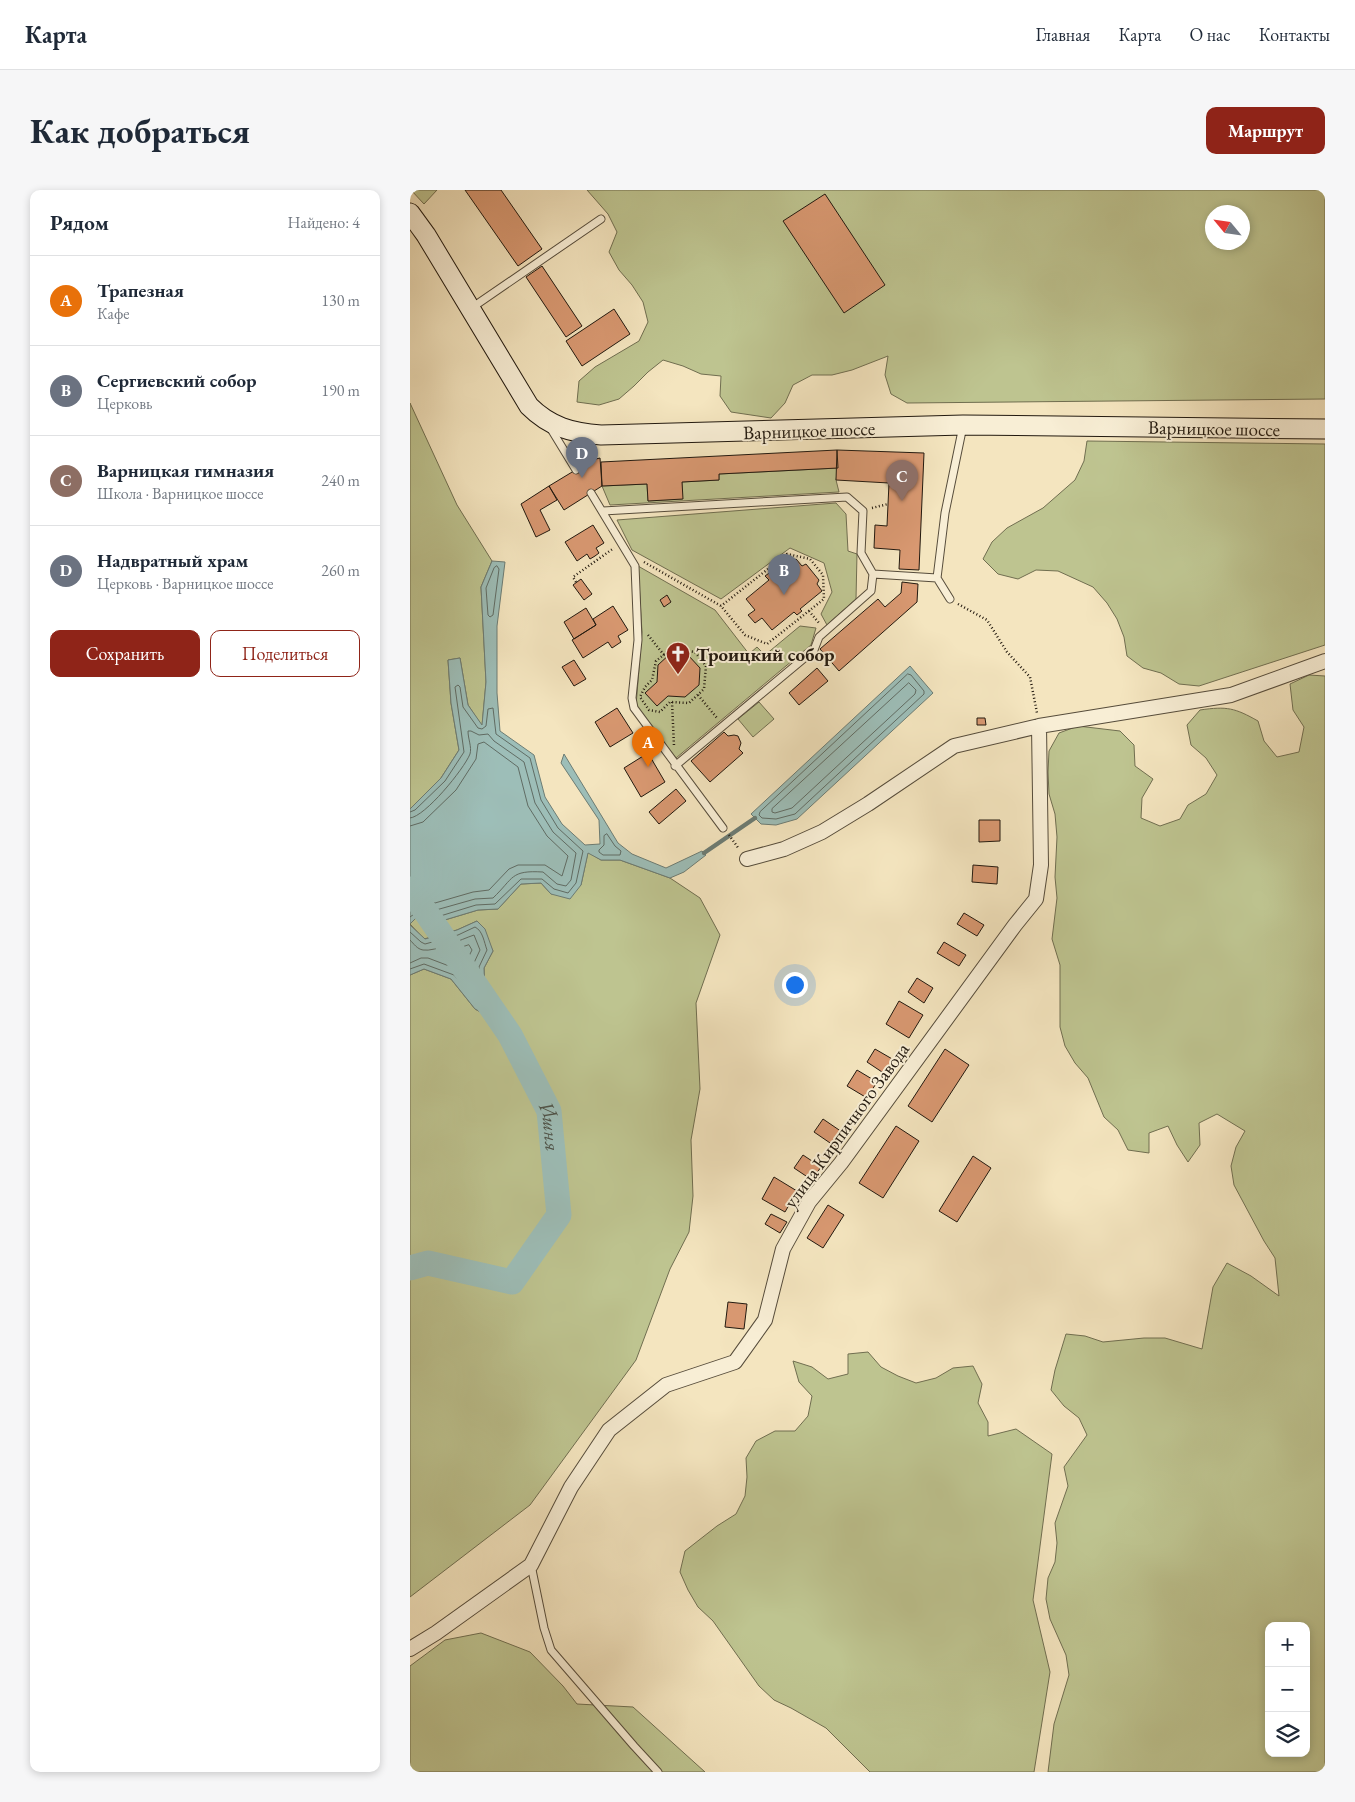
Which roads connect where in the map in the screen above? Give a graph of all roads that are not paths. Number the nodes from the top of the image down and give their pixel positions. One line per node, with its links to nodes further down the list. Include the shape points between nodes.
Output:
1 (410, 213): 3 (street, Варницкое шоссе)
2 (601, 219): 3 (lane)
3 (470, 309): 4 (street, Варницкое шоссе, via 529,406)
4 (547, 422): 5 (street, Варницкое шоссе, via 570,431 601,435); 7 (lane)
5 (963, 425): 6 (street, Варницкое шоссе); 11 (lane, via 945,513)
6 (1325, 429)
7 (576, 470)
8 (591, 493): 9 (lane)
9 (603, 511): 10 (lane, via 846,497 863,511 861,552); 15 (lane, via 635,566 638,640 632,698 634,708)
10 (873, 574): 11 (lane); 15 (lane, via 871,591 819,637 814,650)
11 (937, 578): 12 (lane)
12 (950, 599)
13 (1325, 661): 14 (street, via 1231,694)
14 (1039, 726): 17 (street, via 954,746 822,832 784,849); 18 (street, улица Кирпичного Завода, via 1041,865 1036,899 810,1202 784,1249 765,1320 735,1362 666,1385 609,1430 571,1487)
15 (675, 766): 16 (lane)
16 (723, 828)
17 (747, 859)
18 (530, 1565): 19 (street); 20 (lane, via 551,1650)
19 (410, 1650)
20 (658, 1772)

